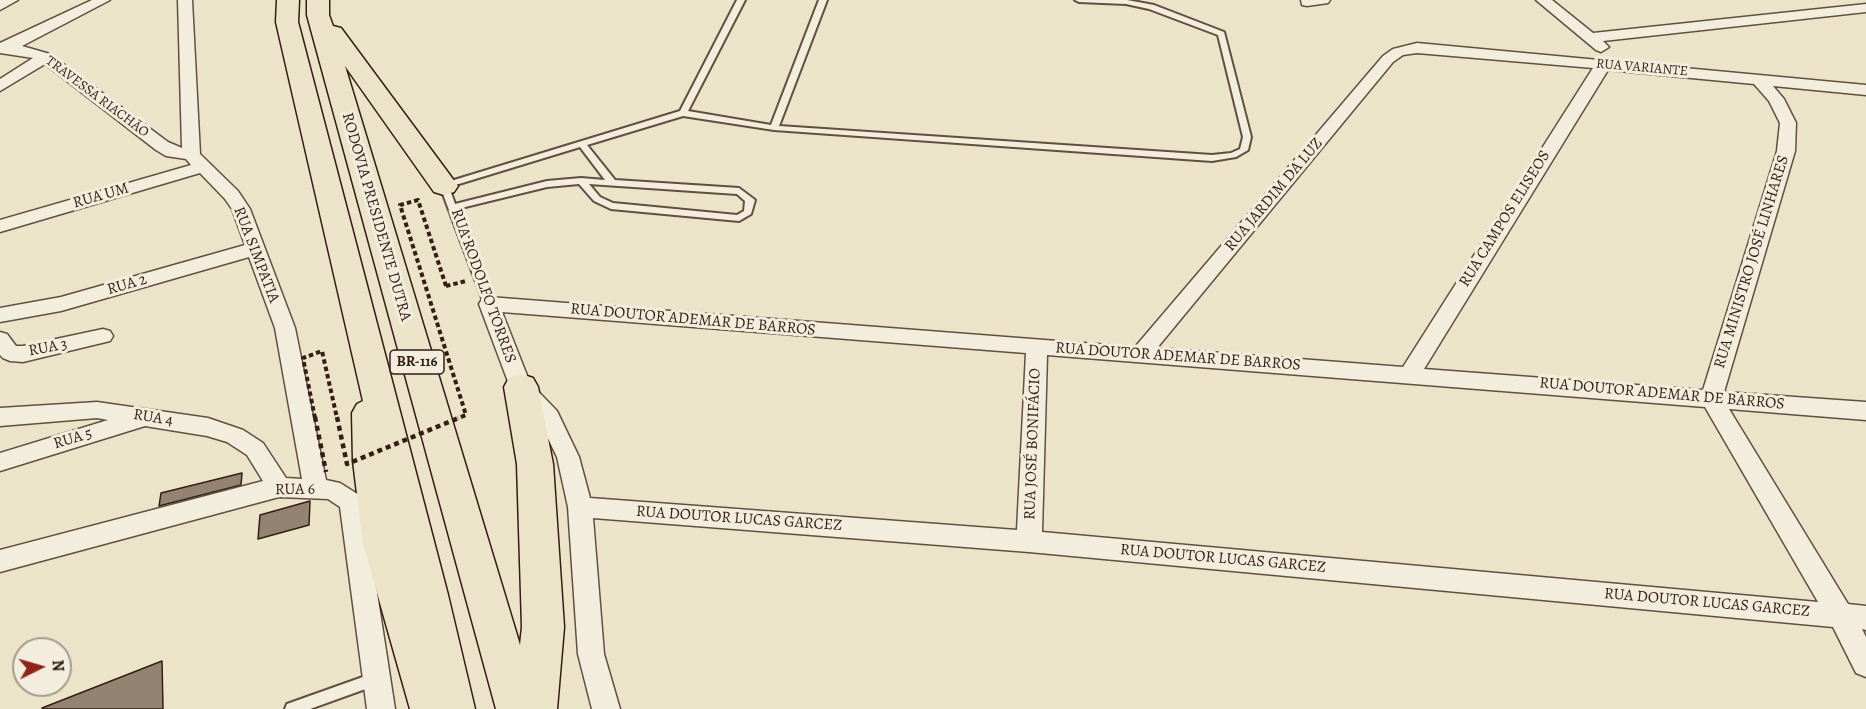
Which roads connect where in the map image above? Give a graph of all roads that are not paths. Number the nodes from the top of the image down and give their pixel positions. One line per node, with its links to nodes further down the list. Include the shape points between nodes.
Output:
1 (11, 0): 11 (street)
2 (103, 0): 15 (street)
3 (185, 0): 26 (street)
4 (288, 0): 34 (highway, BR-116, via 288,22)
5 (741, 0): 23 (lane)
6 (823, 0): 24 (lane)
7 (1079, 0): 24 (lane, via 1151,7 1221,34 1247,137 1244,150 1212,158)
8 (1323, 0): 10 (street)
9 (1543, 0): 14 (street)
10 (1307, 2)
11 (0, 6)
12 (318, 8): 29 (highway); 59 (highway, RODOVIA PRESIDENTE DUTRA / BR-116)
13 (1866, 8): 14 (street)
14 (1590, 38): 19 (street)
15 (4, 47): 17 (street, TRAVESSA RIACHÃO)
16 (1417, 48): 18 (street, RUA VARIANTE); 38 (street, RUA JARDIM DA LUZ, via 1388,59)
17 (45, 57): 21 (street); 26 (street, TRAVESSA RIACHÃO, via 162,146)
18 (1603, 65): 19 (street, RUA VARIANTE); 39 (street, RUA CAMPOS ELISEOS)
19 (1626, 67): 20 (street, RUA VARIANTE)
20 (1758, 79): 22 (street, RUA VARIANTE); 41 (street, RUA MINISTRO JOSÉ LINHARES, via 1776,99 1788,123 1786,151)
21 (0, 86)
22 (1866, 90)
23 (683, 113): 24 (lane); 25 (lane)
24 (774, 128)
25 (581, 143): 28 (lane); 29 (lane)
26 (197, 161): 30 (street, RUA UM); 31 (street, RUA SIMPATIA, via 241,209)
27 (581, 181): 28 (lane); 28 (lane, via 597,199 611,206 739,218 748,213 750,200 739,191); 29 (lane)
28 (612, 183)
29 (449, 197): 32 (lane, RUA RODOLFO TORRES)
30 (0, 226)
31 (253, 249): 33 (street, RUA 2, via 61,304); 46 (street, RUA SIMPATIA, via 285,328)
32 (489, 304): 37 (street, RUA DOUTOR ADEMAR DE BARROS); 40 (street, RUA RODOLFO TORRES)
33 (0, 315)
34 (364, 333): 57 (highway, via 371,461 382,543); 58 (highway, BR-116)
35 (103, 336): 36 (street, RUA 3, via 24,354 10,352)
36 (0, 339)
37 (1037, 347): 38 (street, RUA DOUTOR ADEMAR DE BARROS); 49 (street, RUA JOSÉ BONIFÁCIO)
38 (1139, 356): 39 (street, RUA DOUTOR ADEMAR DE BARROS)
39 (1410, 374): 41 (street, RUA DOUTOR ADEMAR DE BARROS)
40 (521, 387): 48 (street, via 549,417 568,457); 60 (highway, via 536,464 543,627)
41 (1711, 398): 42 (street, RUA DOUTOR ADEMAR DE BARROS); 51 (street)
42 (1866, 411)
43 (0, 417): 44 (street, RUA 4, via 96,410)
44 (146, 417): 45 (street, RUA 5); 47 (street, RUA 4, via 235,436 255,449)
45 (0, 462)
46 (321, 480): 47 (street, RUA 6); 54 (street, RUA 6, via 351,502)
47 (279, 487): 50 (street, RUA 6)
48 (580, 507): 49 (street, RUA DOUTOR LUCAS GARCEZ); 61 (street, via 591,654)
49 (1029, 541): 51 (street, RUA DOUTOR LUCAS GARCEZ)
50 (0, 561)
51 (1840, 615): 52 (street, RUA DOUTOR LUCAS GARCEZ); 53 (street)
52 (1866, 618)
53 (1866, 664)
54 (377, 677): 55 (lane); 56 (street, RUA 6)
55 (292, 709)
56 (381, 709)
57 (432, 709)
58 (453, 709)
59 (518, 709)
60 (536, 709)
61 (606, 709)

